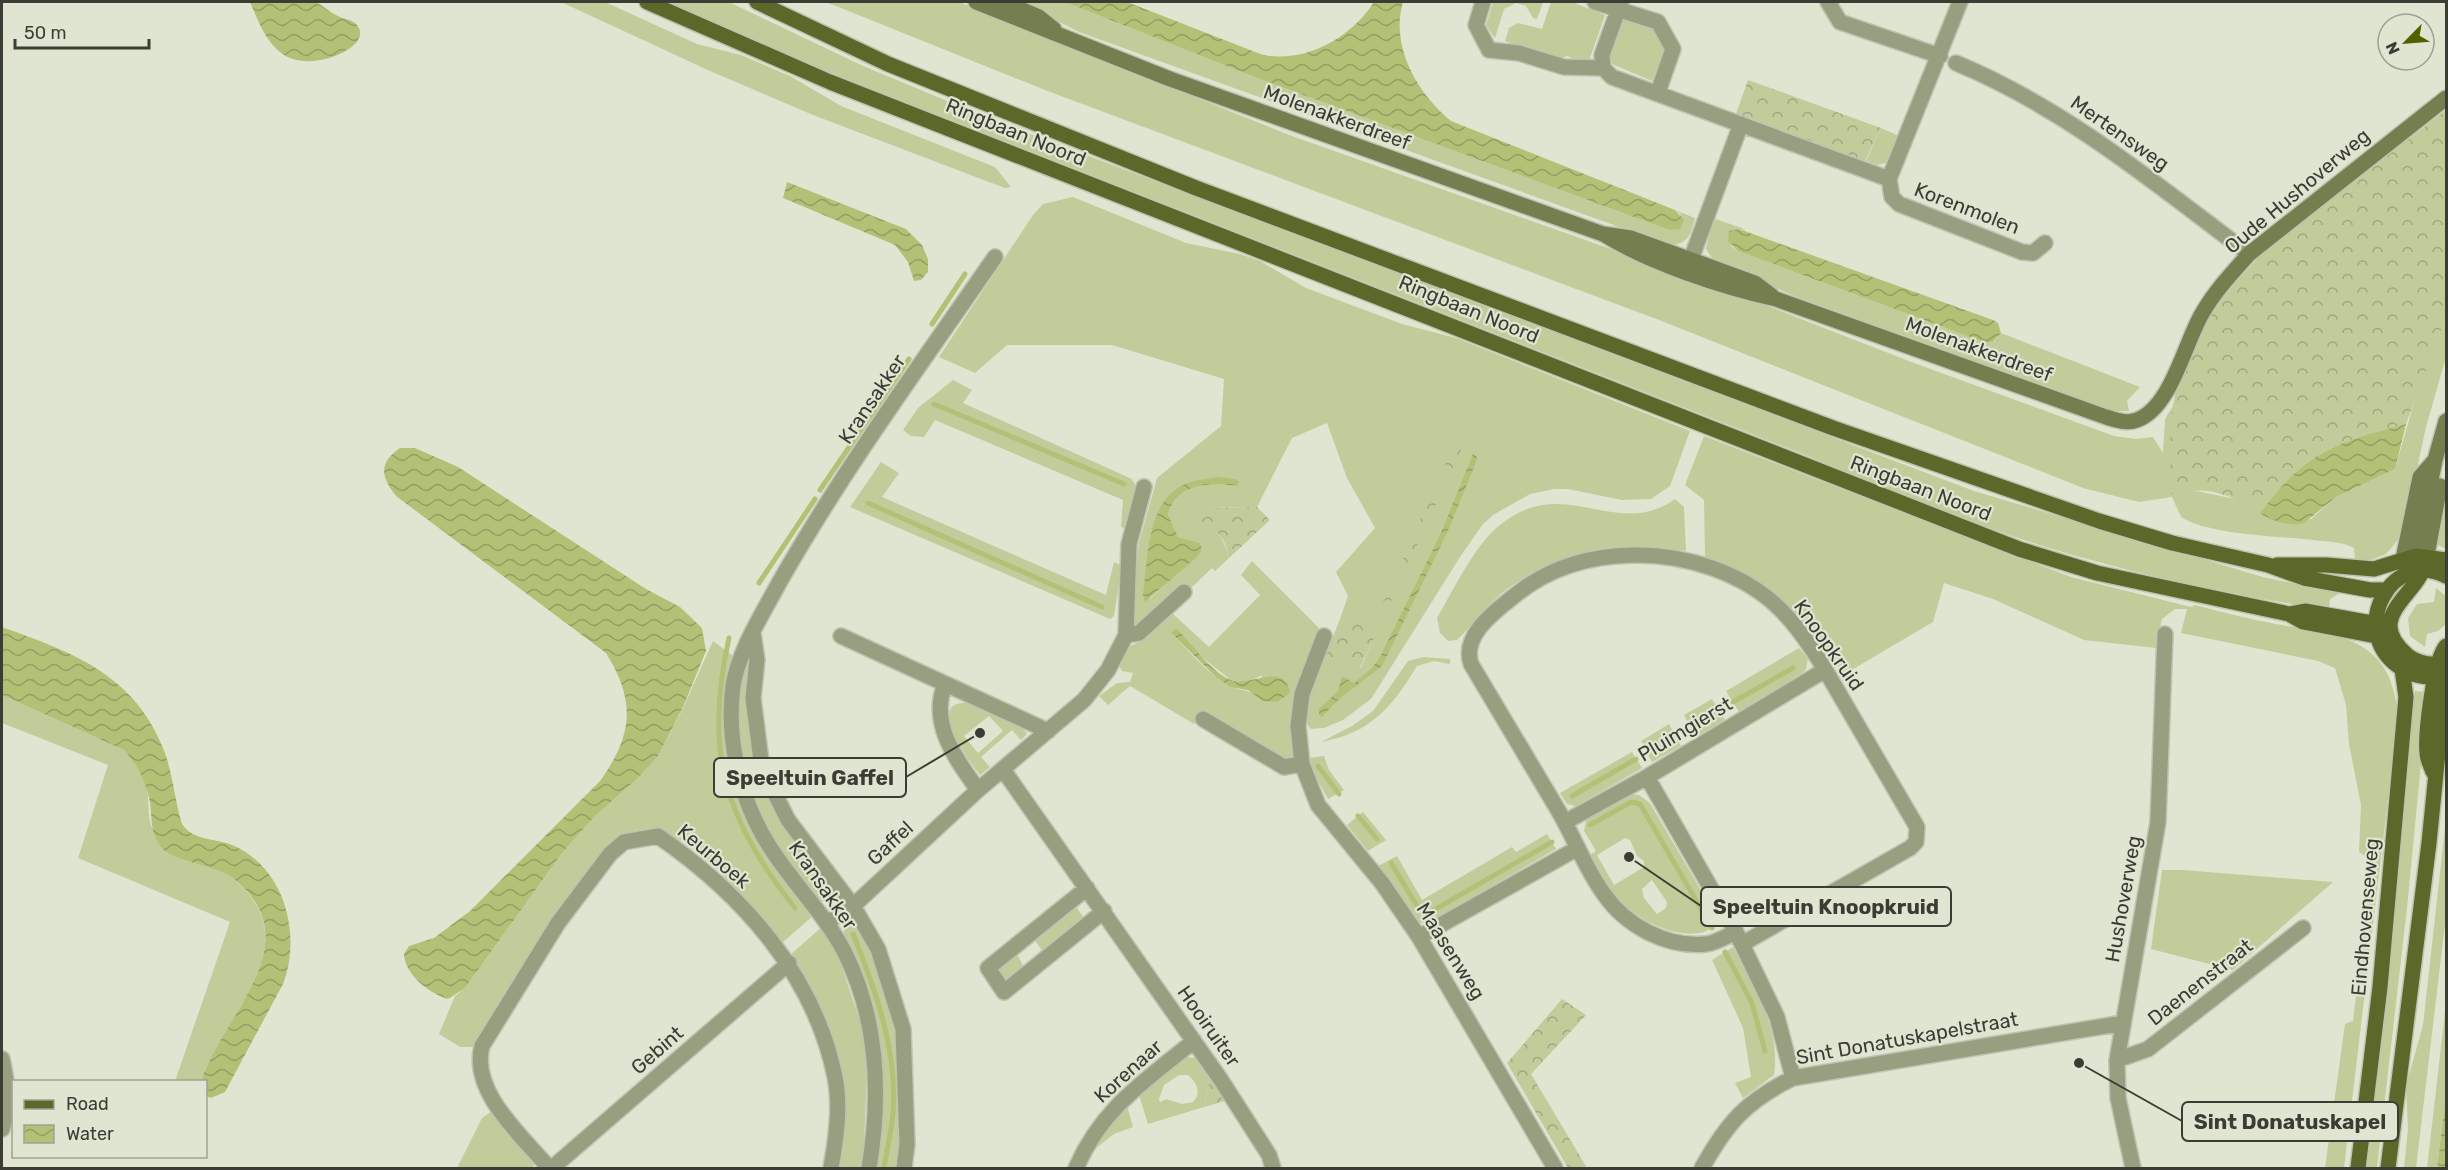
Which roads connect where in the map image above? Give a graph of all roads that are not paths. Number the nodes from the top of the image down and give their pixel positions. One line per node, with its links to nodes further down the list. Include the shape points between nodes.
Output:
1 (647, 2): 33 (main road, Ringbaan Noord, via 830,82 2019,549 2097,573 2289,614 2305,611)
2 (757, 2): 27 (main road, Ringbaan Noord, via 888,64 1196,188 1833,428 2099,522)
3 (976, 2): 10 (street, Molenakkerdreef)
4 (1004, 2): 10 (street, Molenakkerdreef, via 1039,17)
5 (1483, 2): 13 (street, Korenmolen, via 1476,25 1489,50 1518,53 1564,67)
6 (1595, 2): 9 (street)
7 (1828, 2): 11 (street, via 1840,22)
8 (1960, 2): 11 (street, Korenmolen)
9 (1620, 6): 13 (street, via 1602,55); 14 (street, via 1658,22 1673,49)
10 (1059, 33): 21 (street, Molenakkerdreef, via 1170,80 1603,234 1627,249)
11 (1940, 56): 17 (street, Korenmolen)
12 (1956, 63): 19 (street, Mertensweg, via 2062,118)
13 (1603, 68): 14 (street, Korenmolen, via 1612,76)
14 (1658, 93): 16 (street, Korenmolen)
15 (2446, 98): 19 (street, Oude Hushoverweg)
16 (1741, 124): 17 (street, Korenmolen); 21 (street)
17 (1889, 179): 18 (street, Korenmolen, via 1892,197 1899,204 2022,252 2033,253)
18 (2045, 243)
19 (2249, 255): 22 (street, Oude Hushoverweg, via 2223,282 2202,313)
20 (995, 257): 32 (street, Kransakker, via 829,500)
21 (1689, 265): 22 (street, Molenakkerdreef, via 1747,292 2121,422 2146,415)
22 (2162, 398)
23 (2446, 421): 26 (street)
24 (1144, 487): 35 (street, Gaffel, via 1129,544)
25 (2446, 560): 26 (main road)
26 (2416, 563): 27 (main road, Ringbaan Noord, via 2374,569); 28 (main road); 29 (main road); 31 (main road, via 2417,584 2395,606)
27 (2268, 565): 29 (main road, Ringbaan Noord, via 2304,578)
28 (2446, 576)
29 (2387, 590): 33 (main road, via 2380,603)
30 (1184, 592): 35 (street, via 1139,633)
31 (2391, 627): 33 (main road, Ringbaan Noord); 41 (main road, via 2394,638 2409,656)
32 (753, 630): 54 (street, Kransakker, via 757,660 753,698 762,768 788,820); 56 (street, Kransakker, via 733,684 732,734 740,780 768,844)
33 (2376, 630): 39 (main road, via 2388,658)
34 (2164, 634): 61 (street, Hushoverweg, via 2158,822)
35 (1126, 635): 44 (street, Gaffel, via 1108,670 1084,700)
36 (841, 636): 42 (street)
37 (1324, 636): 46 (street, Maasenweg, via 1302,694 1298,726)
38 (2446, 646): 41 (main road)
39 (2402, 669): 41 (main road, via 2423,677); 76 (main road, Eindhovenseweg, via 2406,685 2403,732 2380,987)
40 (1825, 670): 48 (street, Pluimgierst); 51 (street, Knoopkruid, via 1781,610 1752,588 1695,562 1657,555 1587,559 1534,582 1478,630 1469,647 1469,657); 59 (street, Knoopkruid, via 1917,827 1918,835 1910,848)
41 (2443, 671): 49 (main road, via 2427,754)
42 (945, 684): 44 (street); 50 (street, via 939,710 946,740)
43 (1203, 719): 46 (street, via 1284,767)
44 (1048, 731): 47 (street, Gaffel)
45 (2446, 759): 49 (main road)
46 (1302, 764): 58 (street, Maasenweg, via 1318,805 1382,883)
47 (1004, 771): 50 (street, Gaffel); 53 (street, Hooiruiter)
48 (1647, 777): 51 (street, Pluimgierst); 59 (street)
49 (2435, 777): 77 (main road)
50 (978, 790): 54 (street, Gaffel)
51 (1565, 822): 52 (street, Knoopkruid)
52 (1578, 848): 58 (street); 59 (street, Knoopkruid, via 1604,894 1628,920 1656,937 1687,944)
53 (1087, 888): 55 (street, Hooiruiter); 55 (street, via 988,968 1004,992)
54 (853, 906): 56 (street, Gaffel); 70 (street, Kransakker, via 878,950 903,1029 907,1144)
55 (1104, 911): 62 (street, Hooiruiter)
56 (828, 922): 69 (street, Kransakker, via 846,955 873,1033 876,1127)
57 (2303, 928): 64 (street, Daenenstraat, via 2148,1049)
58 (1419, 937): 73 (street, Maasenweg)
59 (1739, 938): 65 (street, via 1777,1017)
60 (789, 963): 67 (street, Gebint); 67 (street, Keurboek, via 758,923 688,857 658,836 624,842 610,854 558,923 482,1046 478,1062 499,1108); 68 (street, Keurboek, via 822,1033 836,1079 837,1134)
61 (2123, 1023): 64 (street, Hushoverweg); 65 (street, Sint Donatuskapelstraat)
62 (1194, 1041): 71 (street, Korenaar, via 1113,1108); 72 (street, Hooiruiter, via 1269,1155)
63 (2, 1059): 66 (street, via 8,1086)
64 (2117, 1060): 75 (street, Hushoverweg, via 2118,1098)
65 (1793, 1078): 74 (street, Sint Donatuskapelstraat, via 1764,1092 1732,1121)
66 (2, 1129)
67 (551, 1168)
68 (831, 1168)
69 (869, 1168)
70 (904, 1168)
71 (1076, 1168)
72 (1273, 1168)
73 (1555, 1168)
74 (1702, 1168)
75 (2133, 1168)
76 (2358, 1168)
77 (2388, 1168)

